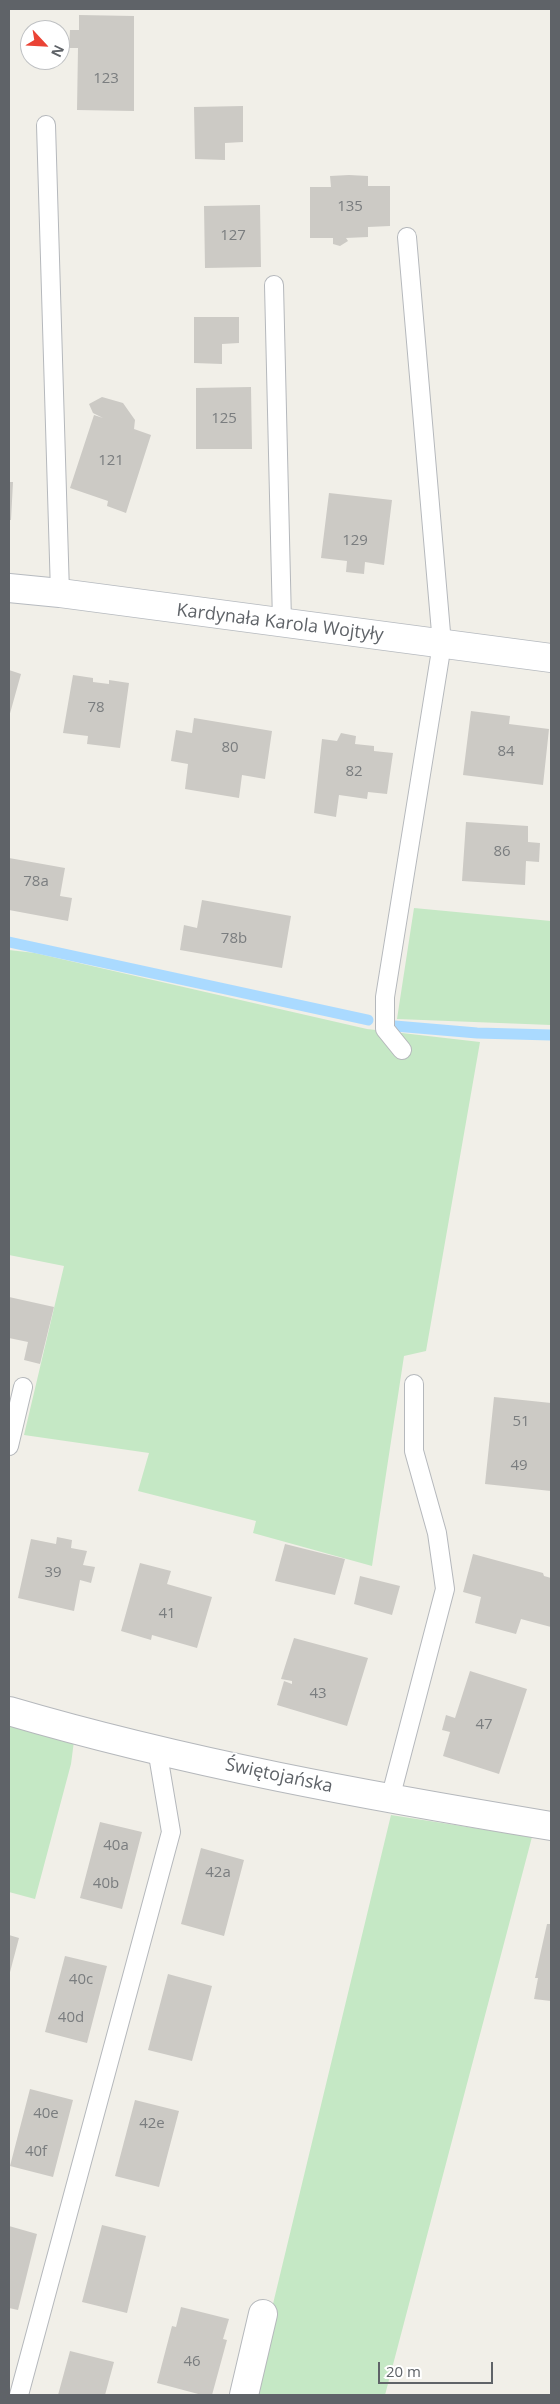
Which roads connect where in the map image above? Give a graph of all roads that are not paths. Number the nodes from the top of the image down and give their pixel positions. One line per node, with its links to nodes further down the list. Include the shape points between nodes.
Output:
1 (46, 125): 5 (lane)
2 (407, 237): 7 (lane)
3 (274, 285): 6 (lane)
4 (9, 588): 5 (street, Kardynała Karola Wojtyły)
5 (60, 593): 6 (street, Kardynała Karola Wojtyły)
6 (282, 622): 7 (street, Kardynała Karola Wojtyły)
7 (442, 644): 8 (street, Kardynała Karola Wojtyły); 9 (lane, via 385,997 385,1029)
8 (551, 658)
9 (402, 1050)
10 (414, 1384): 15 (lane, via 414,1451 437,1532 445,1589)
11 (23, 1388): 12 (lane)
12 (9, 1446)
13 (9, 1711): 14 (street, Świętojańska)
14 (156, 1748): 15 (street, Świętojańska); 18 (lane, via 171,1832)
15 (390, 1799): 16 (street, Świętojańska)
16 (551, 1826)
17 (263, 2314): 19 (street)
18 (19, 2395)
19 (244, 2395)

